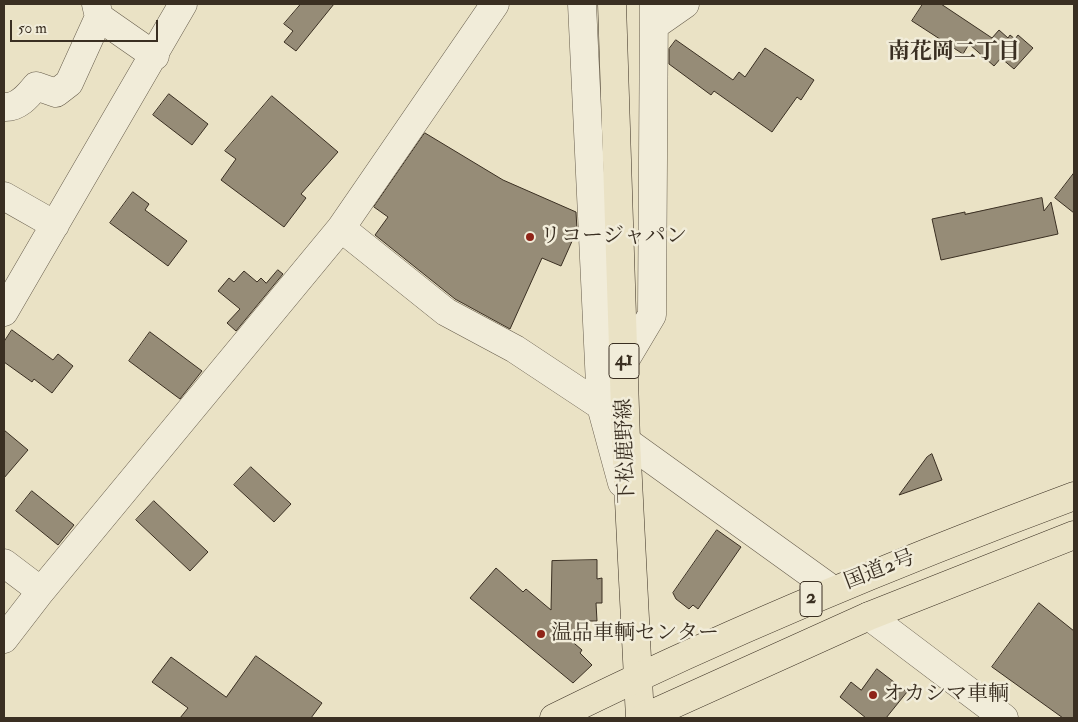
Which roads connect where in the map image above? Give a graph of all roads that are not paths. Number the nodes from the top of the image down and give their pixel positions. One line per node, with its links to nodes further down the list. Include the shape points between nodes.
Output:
1 (183, 4): 8 (street)
2 (495, 4): 12 (street)
3 (582, 4): 15 (street)
4 (612, 4): 14 (main road, 下松鹿野線 / 41)
5 (685, 4): 7 (street)
6 (97, 10): 8 (street); 9 (street, via 69,83 56,93 36,86 24,100)
7 (655, 14): 14 (street, via 652,315)
8 (155, 56): 11 (street)
9 (4, 107)
10 (4, 196): 11 (street)
11 (54, 225): 13 (street)
12 (341, 228): 15 (street, via 446,312 515,349); 22 (street)
13 (4, 312)
14 (624, 362): 16 (main road, 下松鹿野線 / 41)
15 (601, 406): 18 (street)
16 (626, 441): 18 (main road, 下松鹿野線 / 41); 21 (street)
17 (1074, 496): 21 (main road, 国道2号 / 2)
18 (629, 506): 25 (main road, 下松鹿野線 / 41)
19 (1074, 535): 23 (main road, 国道2号 / 2)
20 (4, 563): 22 (street)
21 (833, 590): 25 (main road, 国道2号 / 2)
22 (41, 591): 24 (street)
23 (870, 616): 27 (main road, 国道2号 / 2); 28 (street)
24 (4, 639)
25 (637, 677): 26 (main road, 国道2号 / 2); 27 (main road, 下松鹿野線 / 41)
26 (554, 718)
27 (642, 718)
28 (1004, 718)

